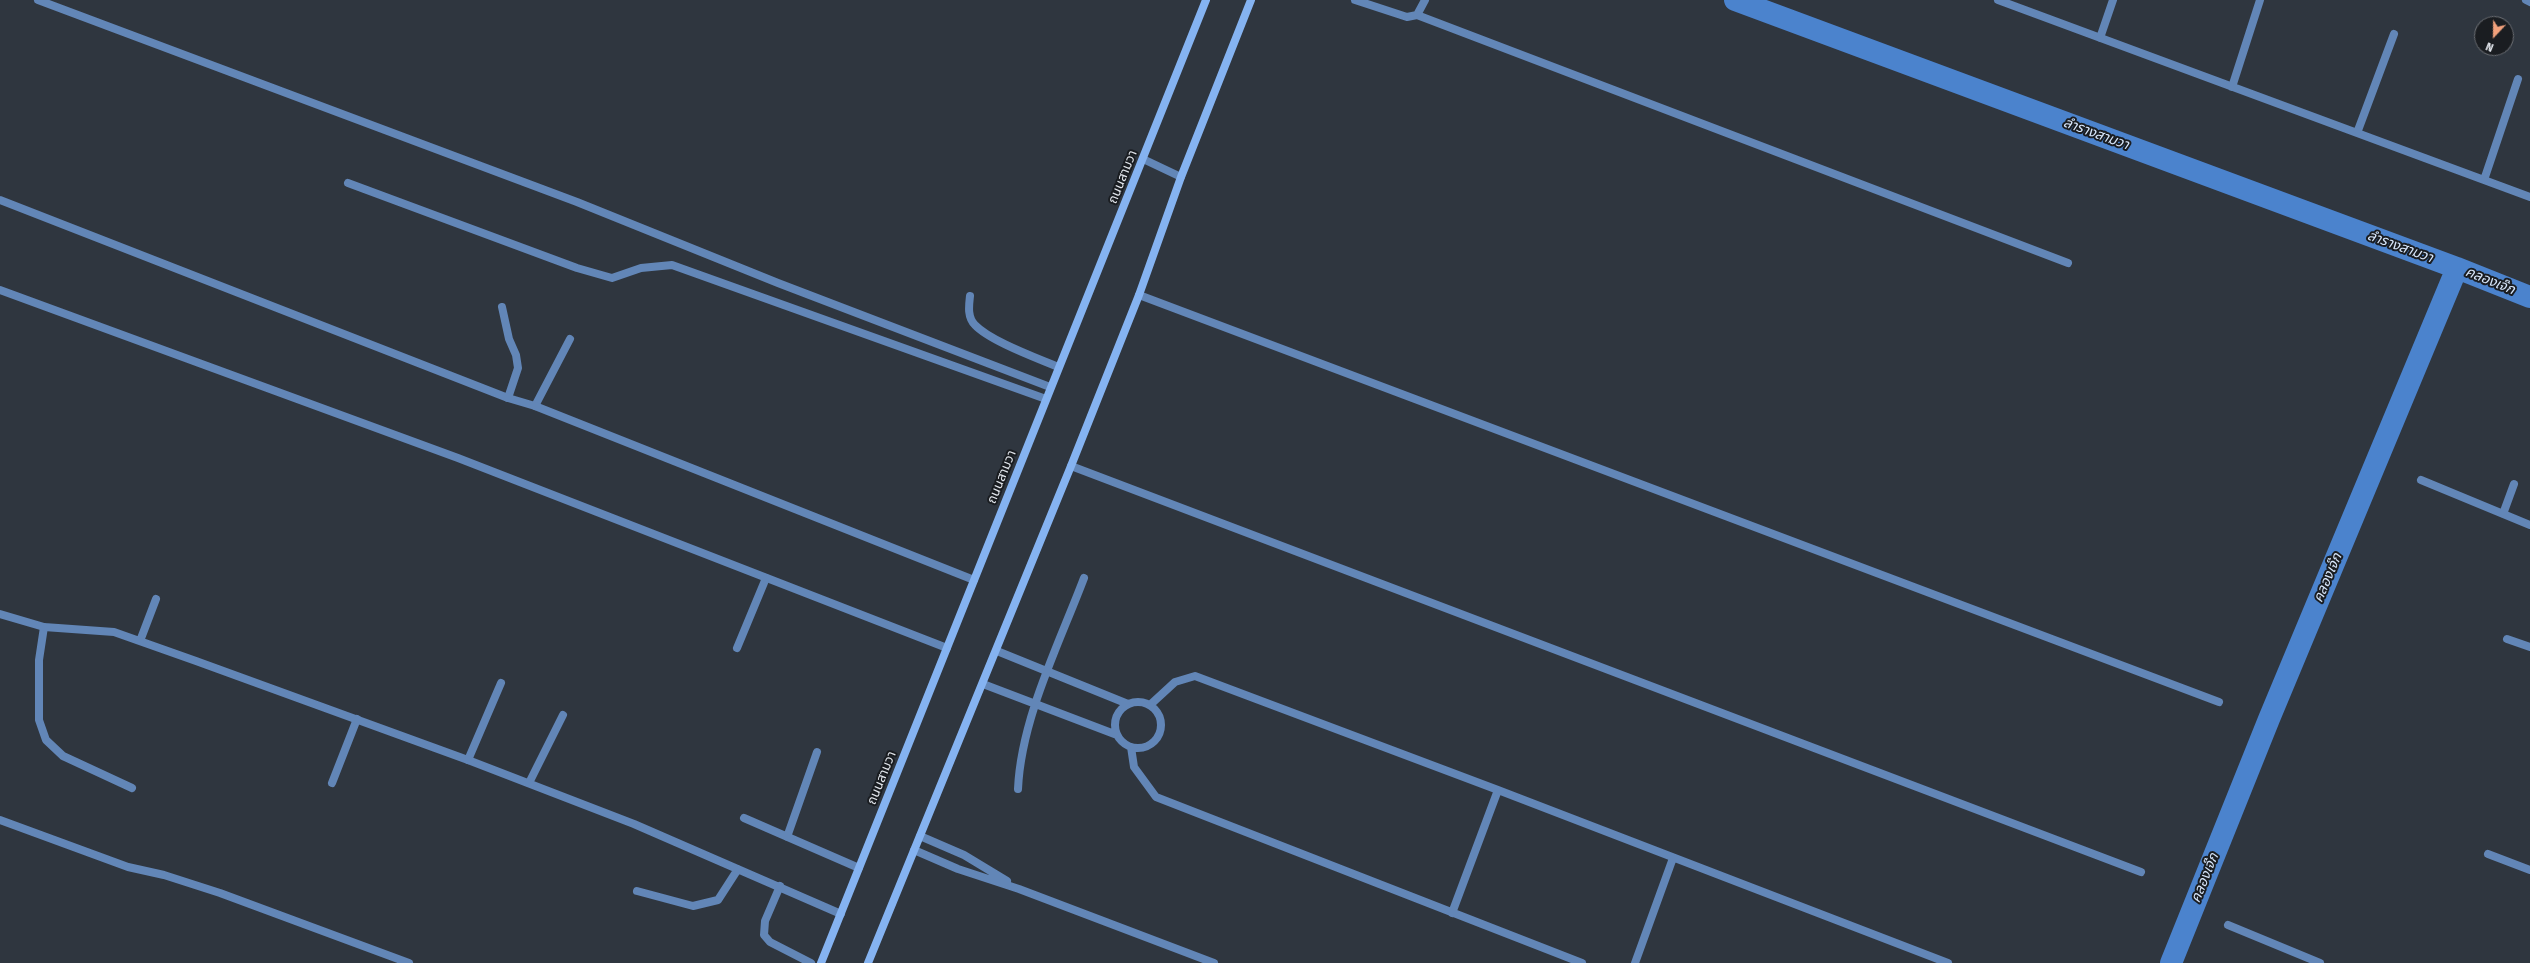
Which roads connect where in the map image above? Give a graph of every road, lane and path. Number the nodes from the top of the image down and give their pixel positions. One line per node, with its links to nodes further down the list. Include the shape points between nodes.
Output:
1 (38, 0): 30 (street, via 577,202 778,283)
2 (1206, 0): 17 (street, ถนนสามวา)
3 (1251, 0): 18 (street)
4 (1355, 0): 11 (street, via 1407,17)
5 (1425, 0): 11 (street)
6 (1998, 0): 13 (street)
7 (2113, 0): 13 (street)
8 (2260, 0): 15 (street)
9 (2526, 0): 10 (street)
10 (2530, 2)
11 (1417, 15): 23 (street)
12 (2394, 34): 16 (street)
13 (2100, 38): 15 (street)
14 (2518, 79): 19 (street)
15 (2232, 87): 16 (street)
16 (2357, 133): 19 (street)
17 (1143, 159): 18 (street); 29 (street, ถนนสามวา)
18 (1181, 177): 25 (street)
19 (2484, 180): 21 (street)
20 (348, 183): 32 (street, via 577,268 612,278 640,268 672,264)
21 (2530, 197)
22 (0, 200): 31 (street)
23 (2068, 263)
24 (0, 290): 39 (street, via 458,458)
25 (1139, 295): 34 (street); 54 (street)
26 (970, 296): 29 (street, via 969,314 974,325 992,337)
27 (502, 307): 31 (street, via 518,368)
28 (570, 340): 33 (street)
29 (1058, 368): 30 (street, ถนนสามวา)
30 (1050, 387): 32 (street, ถนนสามวา)
31 (508, 398): 33 (street)
32 (1046, 399): 41 (street, ถนนสามวา)
33 (535, 406): 41 (street)
34 (1071, 466): 50 (street); 79 (street)
35 (2421, 480): 37 (street)
36 (2514, 484): 37 (street)
37 (2503, 514): 38 (street)
38 (2530, 525)
39 (766, 578): 48 (street); 49 (street)
40 (1084, 578): 51 (street)
41 (974, 580): 49 (street, ถนนสามวา)
42 (156, 599): 46 (street)
43 (0, 614): 44 (street)
44 (44, 627): 46 (street, via 114,632); 66 (street, via 39,660 39,720 46,740 63,756)
45 (2507, 639): 47 (street)
46 (140, 641): 59 (street)
47 (2530, 647)
48 (736, 648)
49 (947, 648): 76 (street, ถนนสามวา)
50 (997, 651): 51 (street); 53 (street)
51 (1048, 671): 55 (street); 56 (street)
52 (501, 683): 63 (street)
53 (983, 684): 55 (street); 71 (street)
54 (2220, 702)
55 (1036, 704): 60 (street); 67 (street, via 1019,760)
56 (1128, 704): 57 (street, via 1139,702); 60 (street, via 1117,717)
57 (1150, 705): 61 (street, via 1158,713 1161,724 1159,735 1152,743 1142,748); 68 (street, via 1175,682 1195,676)
58 (563, 715): 65 (street)
59 (357, 719): 63 (street); 64 (street)
60 (1117, 735): 61 (street, via 1122,743)
61 (1131, 747): 83 (street, via 1134,767 1156,797)
62 (817, 752): 72 (street)
63 (468, 760): 65 (street)
64 (332, 783)
65 (529, 783): 77 (street, via 634,824)
66 (132, 788)
67 (1018, 789)
68 (1498, 790): 75 (street); 83 (street)
69 (744, 818): 72 (street)
70 (0, 820): 86 (street, via 128,867 164,875 220,893)
71 (920, 836): 73 (street); 81 (street, via 964,855)
72 (787, 837): 76 (street)
73 (914, 850): 81 (street, via 958,869); 89 (street)
74 (2488, 854): 78 (street)
75 (1673, 858): 92 (street); 93 (street)
76 (859, 868): 84 (street, ถนนสามวา)
77 (738, 869): 80 (street); 82 (street, via 718,900 693,906)
78 (2530, 870)
79 (2141, 872)
80 (780, 886): 84 (street); 87 (street, via 765,921 764,935 770,942)
81 (1019, 889): 90 (street)
82 (637, 891)
83 (1452, 913): 91 (street)
84 (841, 914): 88 (street, ถนนสามวา)
85 (2228, 925): 94 (street)
86 (409, 963)
87 (811, 963)
88 (821, 963)
89 (868, 963)
90 (1214, 963)
91 (1582, 963)
92 (1635, 963)
93 (1948, 963)
94 (2320, 963)

